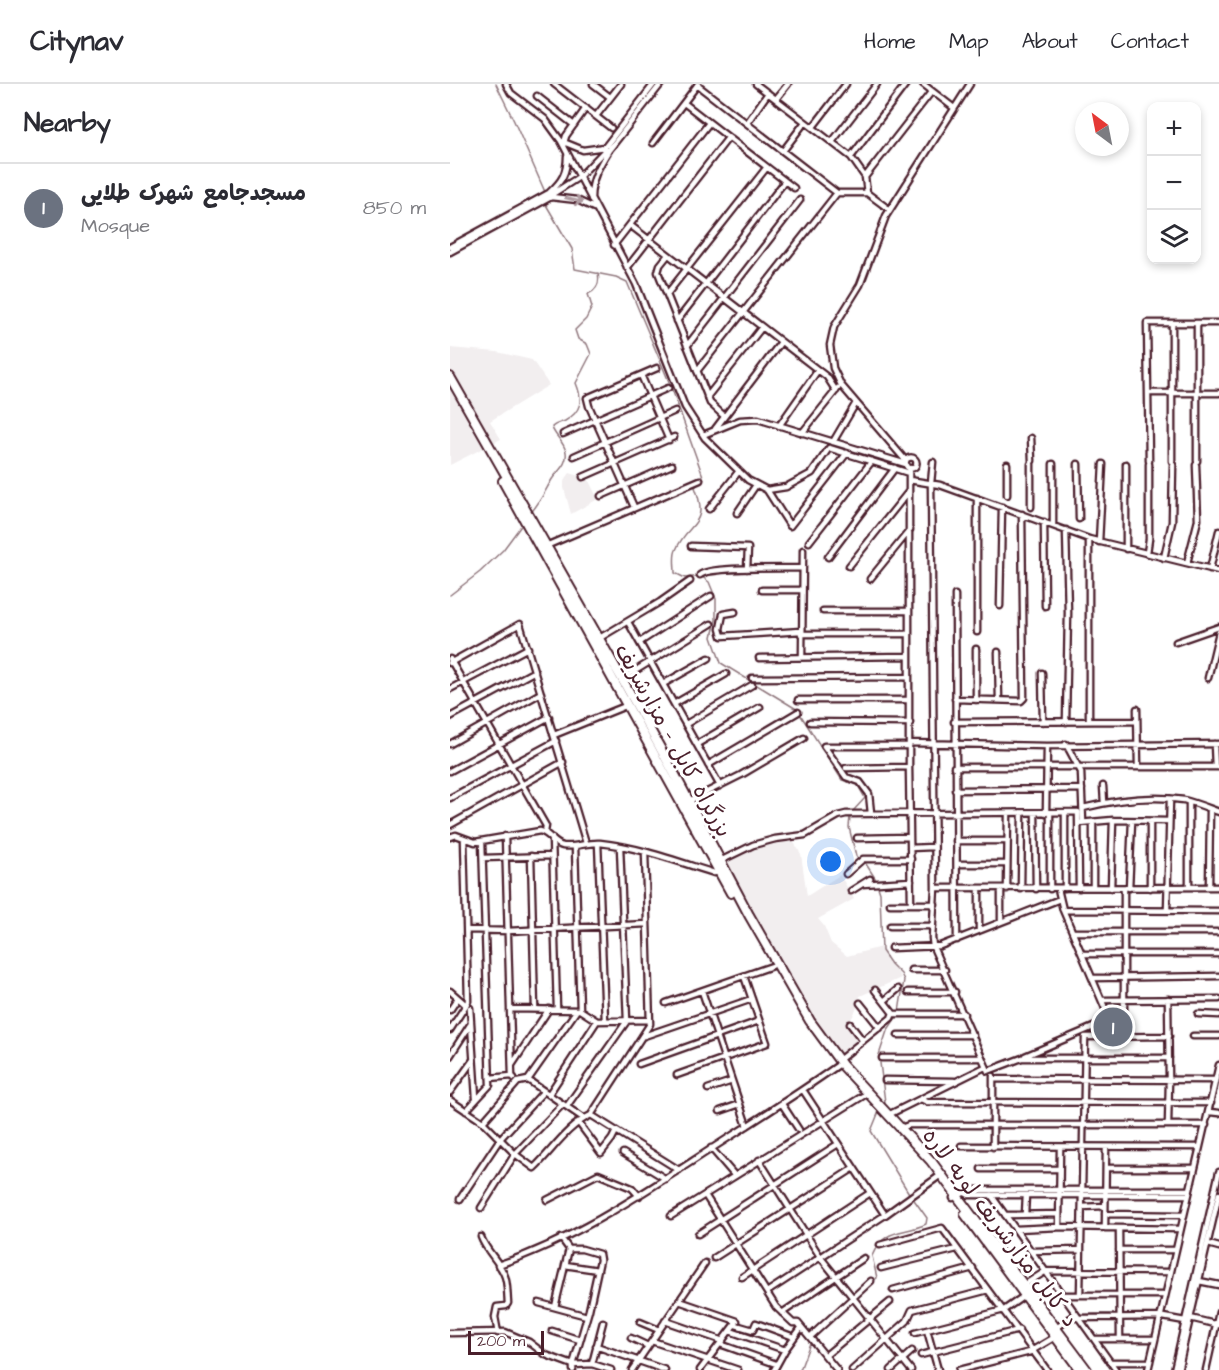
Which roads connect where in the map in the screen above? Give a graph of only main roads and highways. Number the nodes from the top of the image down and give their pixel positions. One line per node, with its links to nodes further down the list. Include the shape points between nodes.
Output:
1 (450, 376): 3 (highway, بزرگراه کابل - مزارشریف, via 689,801)
2 (450, 385): 3 (highway, بزرگراه کابل - مزارشریف)
3 (717, 862): 4 (highway, بزرگراه کابل - مزارشریف)
4 (765, 949): 5 (highway, بزرگراه کابل - مزارشریف); 5 (highway, بزرگراه کابل - مزارشریف)
5 (796, 1003): 6 (highway, بزرگراه کابل - مزارشریف, via 808,1026)
6 (884, 1113): 7 (highway, د کابل مزارشریف لویه لاره); 7 (highway, د کابل مزارشریف لویه لاره)
7 (929, 1162): 8 (highway, د کابل مزارشریف لویه لاره); 8 (highway, د کابل مزارشریف لویه لاره, via 938,1177)
8 (959, 1195): 9 (highway, د کابل مزارشریف لویه لاره, via 1024,1296); 10 (highway, د کابل مزارشریف لویه لاره)
9 (1080, 1370)
10 (1087, 1370)

